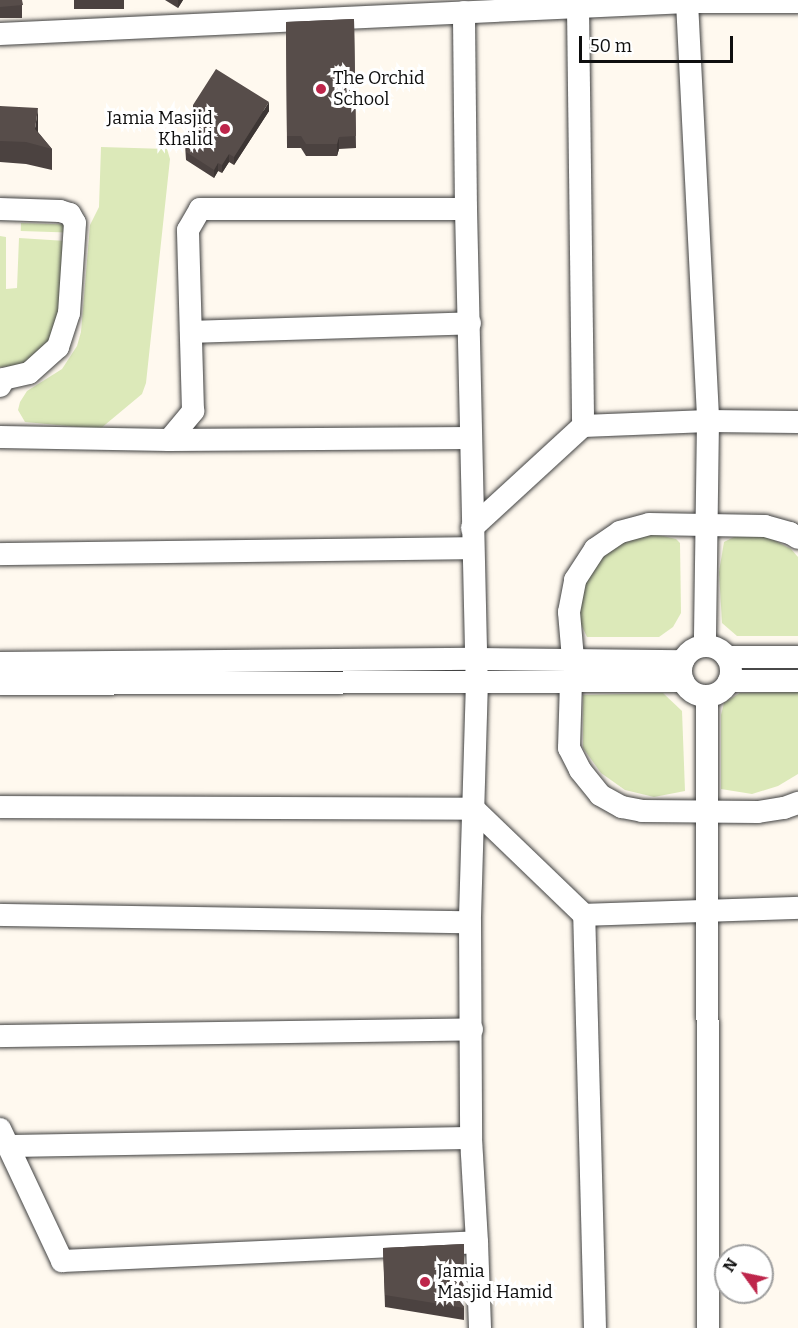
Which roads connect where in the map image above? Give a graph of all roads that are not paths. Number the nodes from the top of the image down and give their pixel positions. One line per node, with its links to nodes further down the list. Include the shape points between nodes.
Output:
1 (687, 2): 2 (street); 3 (street); 11 (street)
2 (798, 2)
3 (578, 7): 4 (street); 13 (street)
4 (464, 12): 5 (street); 7 (street)
5 (0, 34)
6 (0, 209): 10 (street, via 60,211 70,214 75,223 69,313 58,347 29,373 4,379)
7 (466, 209): 8 (street); 9 (street, via 200,209 188,230)
8 (470, 323): 9 (street); 15 (street)
9 (191, 332): 16 (street, via 193,411)
10 (0, 386)
11 (708, 421): 12 (street); 13 (street); 17 (street)
12 (798, 422)
13 (583, 426): 18 (street)
14 (0, 437): 16 (street)
15 (471, 438): 16 (street); 18 (street)
16 (169, 440)
17 (707, 526): 19 (street, via 765,526); 21 (street); 26 (street, via 649,524 620,532 595,549 575,580 569,612)
18 (472, 538): 20 (street); 24 (street)
19 (798, 538)
20 (0, 554)
21 (705, 646): 22 (street, via 714,647); 27 (street, via 688,653)
22 (727, 657): 23 (street); 29 (street)
23 (798, 657)
24 (476, 658): 25 (street); 26 (street); 28 (street)
25 (0, 663)
26 (572, 670): 27 (street); 28 (street); 36 (street, via 569,748 600,795 642,812)
27 (683, 671): 32 (street, via 698,695)
28 (477, 681): 31 (street); 35 (street)
29 (729, 681): 30 (street); 32 (street)
30 (798, 681)
31 (0, 684)
32 (707, 696): 36 (street)
33 (798, 803): 36 (street, via 758,812)
34 (0, 807): 35 (street)
35 (474, 809): 40 (street); 41 (street)
36 (707, 813): 38 (street)
37 (798, 908): 38 (street)
38 (708, 912): 40 (street); 49 (street)
39 (0, 915): 41 (street)
40 (584, 915): 48 (street)
41 (470, 922): 42 (street)
42 (472, 1029): 43 (street); 45 (street)
43 (0, 1035)
44 (4, 1138): 45 (street); 46 (street, via 62,1261)
45 (471, 1138): 46 (street)
46 (477, 1242): 47 (street)
47 (480, 1328)
48 (595, 1328)
49 (708, 1328)

